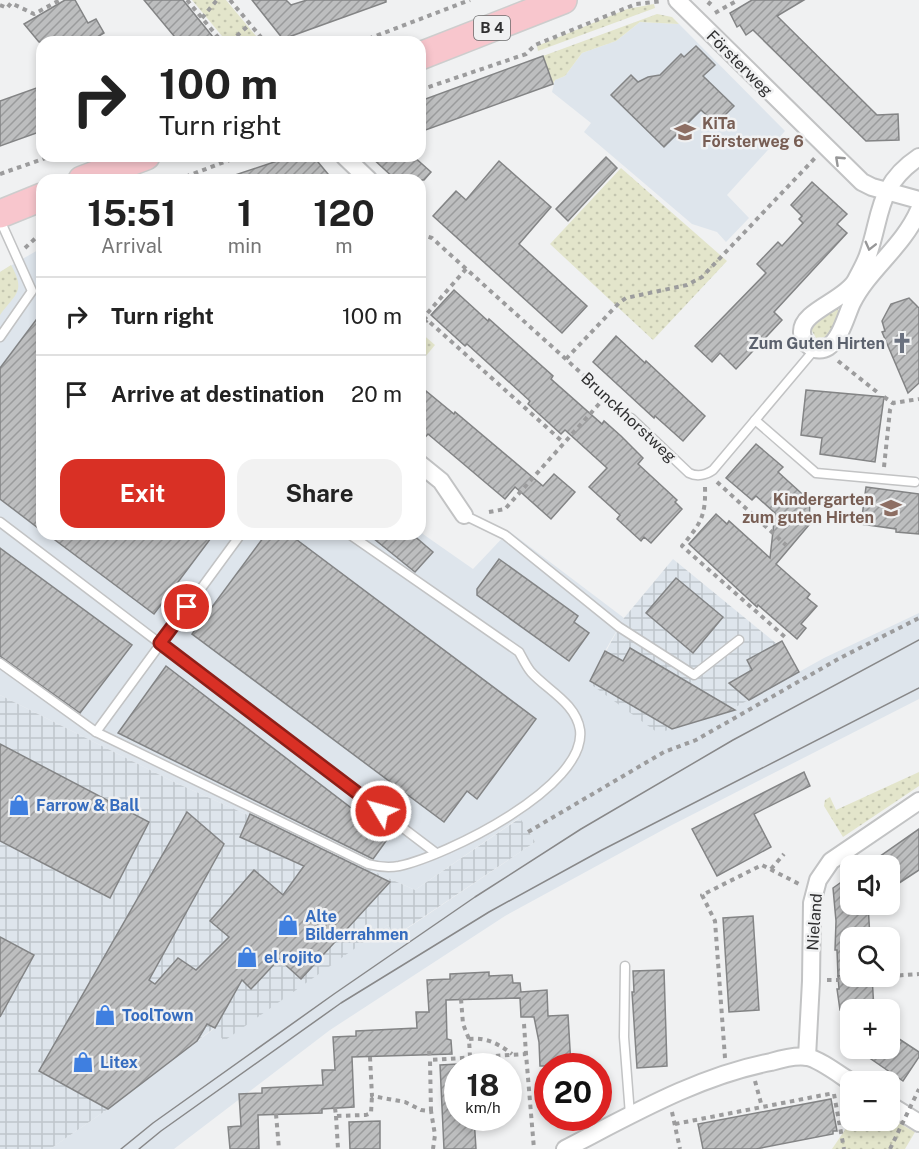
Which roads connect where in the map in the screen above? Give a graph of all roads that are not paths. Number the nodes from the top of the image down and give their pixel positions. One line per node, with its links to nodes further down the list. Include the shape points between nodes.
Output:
1 (563, 0): 3 (main road, B 4)
2 (671, 1): 9 (street, Försterweg, one-way to 2, via 862,182)
3 (426, 54)
4 (919, 157): 9 (street)
5 (130, 162): 7 (main road)
6 (350, 162): 8 (street)
7 (99, 174)
8 (363, 174)
9 (887, 190): 11 (street, Försterweg); 16 (street, one-way to 16, via 868,256 854,284 804,324 803,338)
10 (36, 199): 13 (main road)
11 (919, 200)
12 (919, 210): 16 (street, via 908,232 859,291 835,340 828,347)
13 (0, 214)
14 (0, 220): 15 (lane, via 32,291)
15 (0, 337)
16 (814, 349): 18 (lane)
17 (631, 418): 18 (lane, Brunckhorstweg, via 693,475 714,470)
18 (756, 420): 20 (lane, via 816,473)
19 (426, 469): 21 (street, via 441,481)
20 (915, 482)
21 (464, 515): 25 (lane, via 505,535 619,627 694,675)
22 (0, 522): 26 (lane)
23 (237, 540): 26 (lane)
24 (358, 540): 30 (lane, via 519,652 530,671 577,718 579,743 557,780 488,829)
25 (739, 640)
26 (160, 643): 28 (lane); 30 (lane)
27 (0, 663): 28 (lane)
28 (96, 732): 30 (lane, via 368,864 382,868 400,866)
29 (919, 801): 32 (street, Nieland, via 831,861 814,892)
30 (436, 853)
31 (625, 966): 35 (lane, via 624,1037)
32 (807, 1057): 33 (street); 35 (street, via 752,1065)
33 (840, 1076)
34 (900, 1111): 36 (street)
35 (630, 1116): 37 (street)
36 (919, 1123)
37 (565, 1149)

